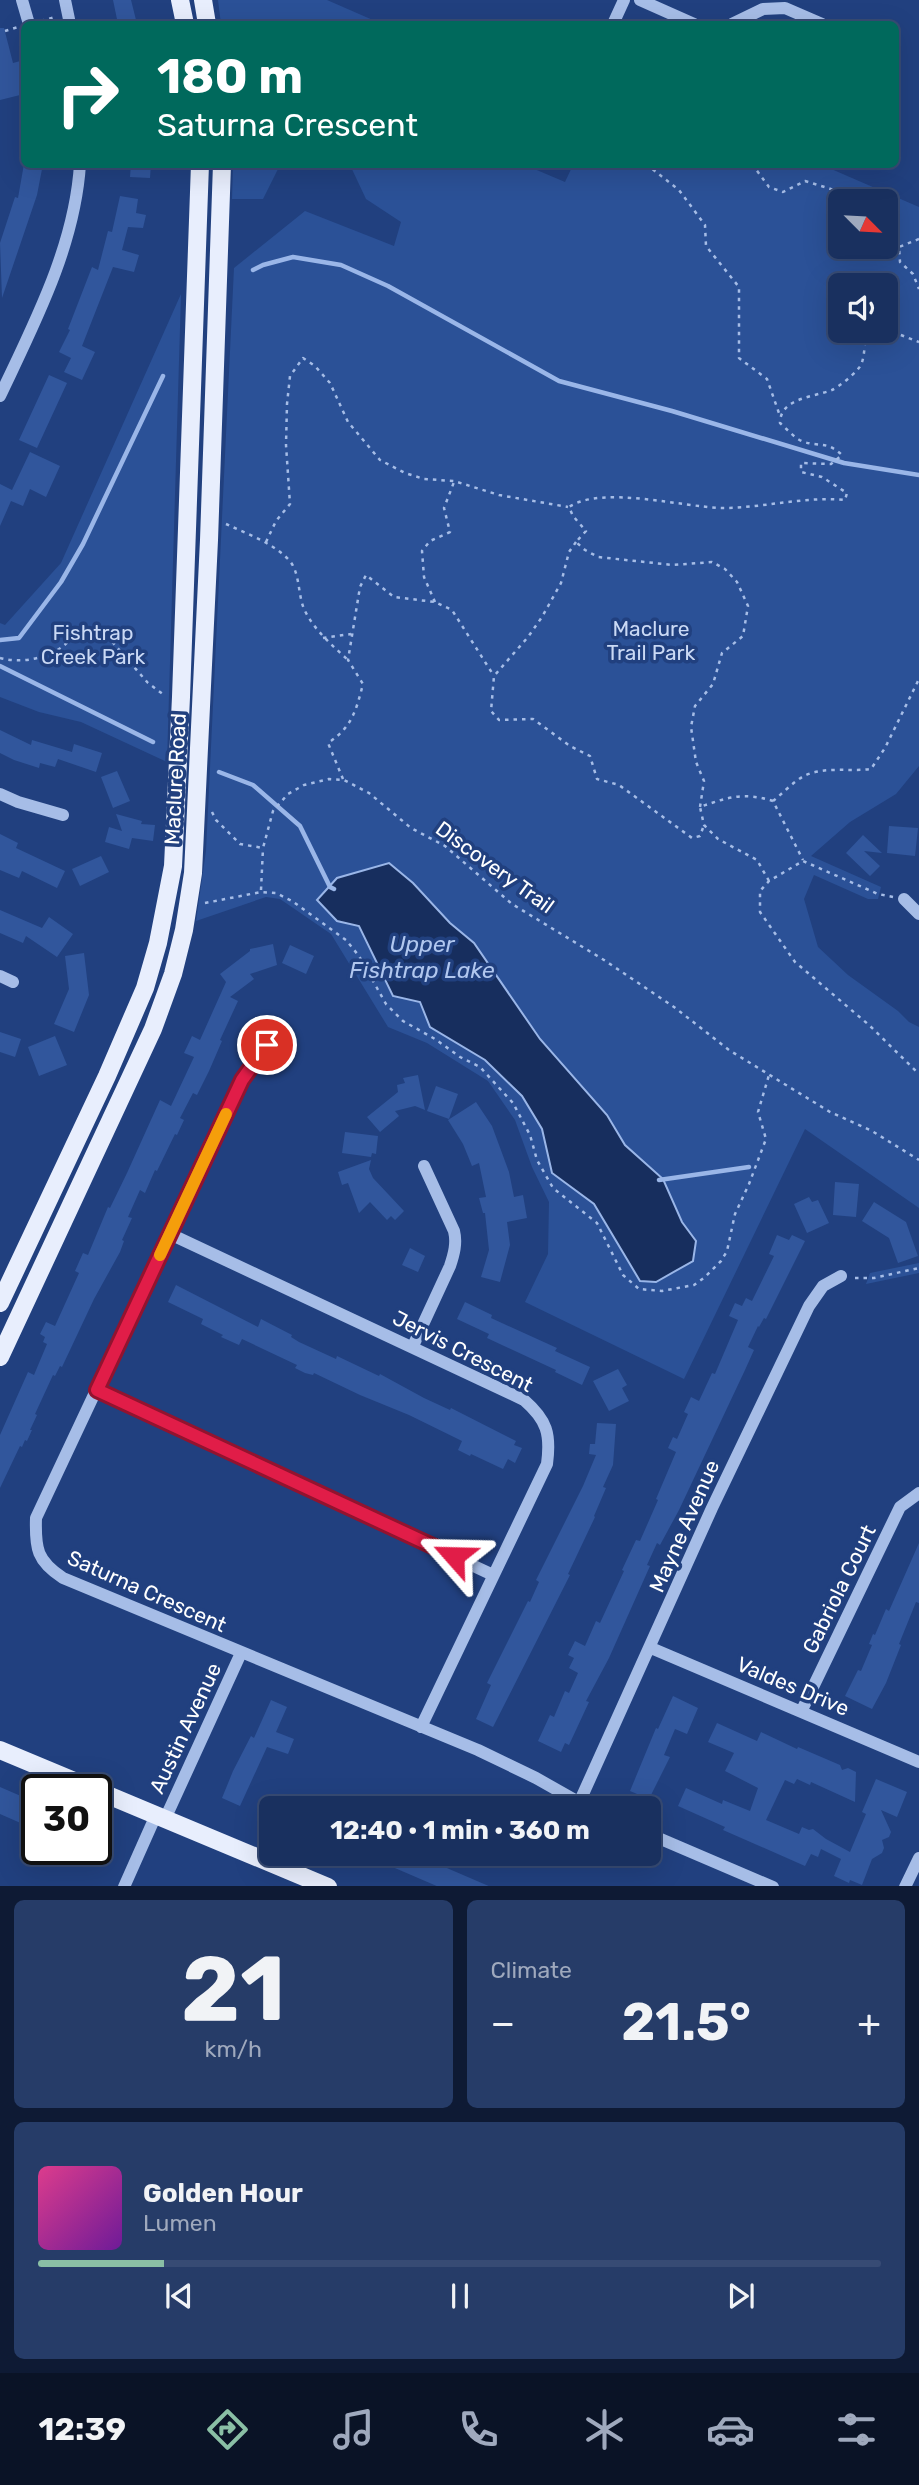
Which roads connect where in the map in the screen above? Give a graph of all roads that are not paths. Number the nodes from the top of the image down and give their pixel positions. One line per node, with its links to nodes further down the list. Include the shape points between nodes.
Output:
1 (22, 0): 6 (street)
2 (180, 0): 7 (main road)
3 (203, 0): 8 (main road)
4 (624, 0): 9 (street)
5 (640, 0): 10 (street)
6 (26, 21)
7 (184, 21)
8 (206, 21)
9 (614, 21)
10 (687, 21)
11 (738, 21): 12 (street, via 763,9 785,8)
12 (815, 21)
13 (79, 168): 16 (street, via 71,221 50,284)
14 (200, 168): 27 (main road, Maclure Road, via 173,866 145,988)
15 (222, 168): 29 (main road, Maclure Road, via 202,698 188,907 173,974 153,1029)
16 (0, 396)
17 (0, 794): 18 (street)
18 (63, 815)
19 (904, 899): 20 (street)
20 (919, 914)
21 (0, 976): 22 (street)
22 (13, 982)
23 (280, 1027): 25 (street, Saturna Crescent, via 242,1080)
24 (424, 1166): 28 (street, via 456,1239 450,1266)
25 (170, 1234): 28 (street, Jervis Crescent); 30 (street, Saturna Crescent)
26 (841, 1276): 33 (street, Mayne Avenue, via 823,1286 809,1306)
27 (0, 1303)
28 (413, 1346): 32 (street, Jervis Crescent, via 524,1400 548,1432 547,1464)
29 (0, 1357)
30 (97, 1390): 32 (street); 34 (street, Saturna Crescent, via 36,1518 40,1558 63,1578)
31 (919, 1493): 35 (street, Gabriola Court, via 900,1507)
32 (493, 1575): 36 (street, Jervis Crescent)
33 (651, 1648): 35 (street, Valdes Drive); 40 (street, Mayne Avenue)
34 (241, 1653): 36 (street, Saturna Crescent); 41 (street, Austin Avenue)
35 (802, 1710): 38 (street, Valdes Drive)
36 (421, 1727): 39 (street, Saturna Crescent, via 478,1750)
37 (0, 1750): 41 (main road)
38 (919, 1762)
39 (567, 1796)
40 (588, 1796)
41 (160, 1817): 44 (street, Austin Avenue); 45 (main road)
42 (661, 1839): 46 (street)
43 (919, 1858): 47 (street)
44 (124, 1886)
45 (328, 1886)
46 (773, 1886)
47 (905, 1886)

